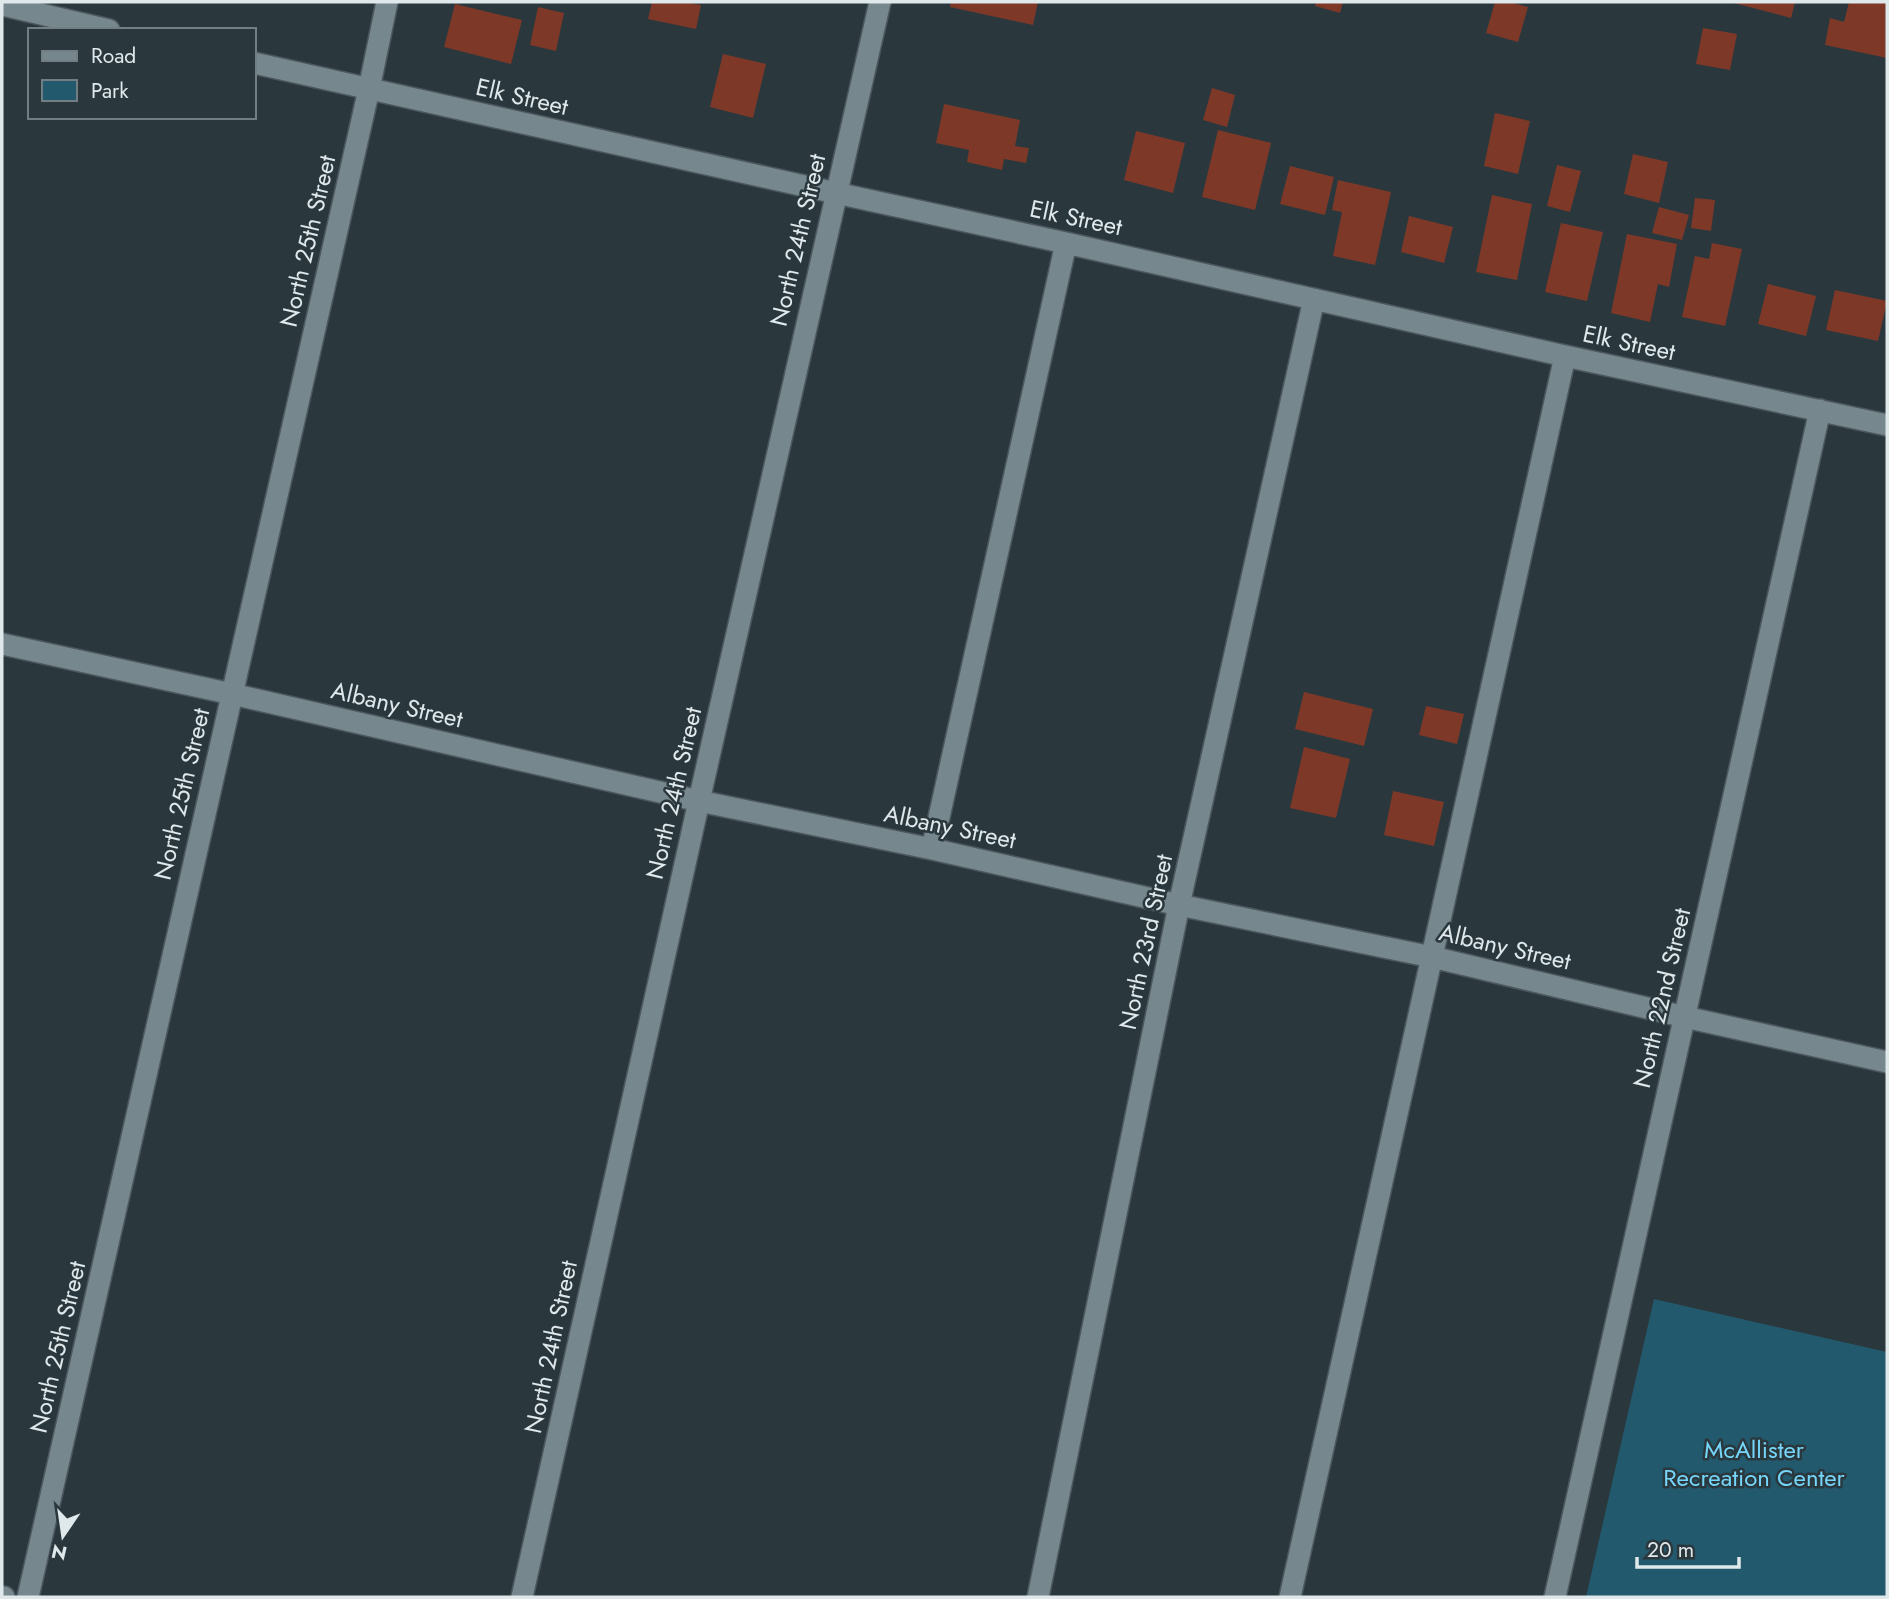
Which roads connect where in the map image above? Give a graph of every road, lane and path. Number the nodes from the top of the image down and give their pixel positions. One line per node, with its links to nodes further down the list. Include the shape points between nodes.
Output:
1 (387, 2): 6 (street, North 25th Street)
2 (880, 2): 7 (street, North 24th Street)
3 (2, 5): 4 (street)
4 (100, 28)
5 (256, 63): 6 (street, Elk Street)
6 (369, 89): 7 (street, Elk Street); 14 (street, North 25th Street)
7 (836, 193): 8 (street, Elk Street); 15 (street, North 24th Street)
8 (1066, 243): 9 (street, Elk Street); 16 (street)
9 (1314, 299): 10 (street, Elk Street); 17 (street, North 23rd Street)
10 (1565, 356): 11 (street, Elk Street); 18 (street)
11 (1820, 410): 12 (street, Elk Street); 19 (street, North 22nd Street)
12 (1887, 425)
13 (2, 644): 14 (street, Albany Street)
14 (232, 694): 15 (street, Albany Street); 21 (street, North 25th Street)
15 (699, 801): 16 (street, Albany Street); 22 (street, North 24th Street)
16 (932, 849): 17 (street, Albany Street)
17 (1179, 905): 18 (street, Albany Street); 23 (street, North 23rd Street)
18 (1432, 957): 19 (street, Albany Street); 24 (street)
19 (1685, 1017): 20 (street, Albany Street); 25 (street, North 22nd Street)
20 (1887, 1062)
21 (28, 1597)
22 (522, 1597)
23 (1038, 1597)
24 (1290, 1597)
25 (1555, 1597)

